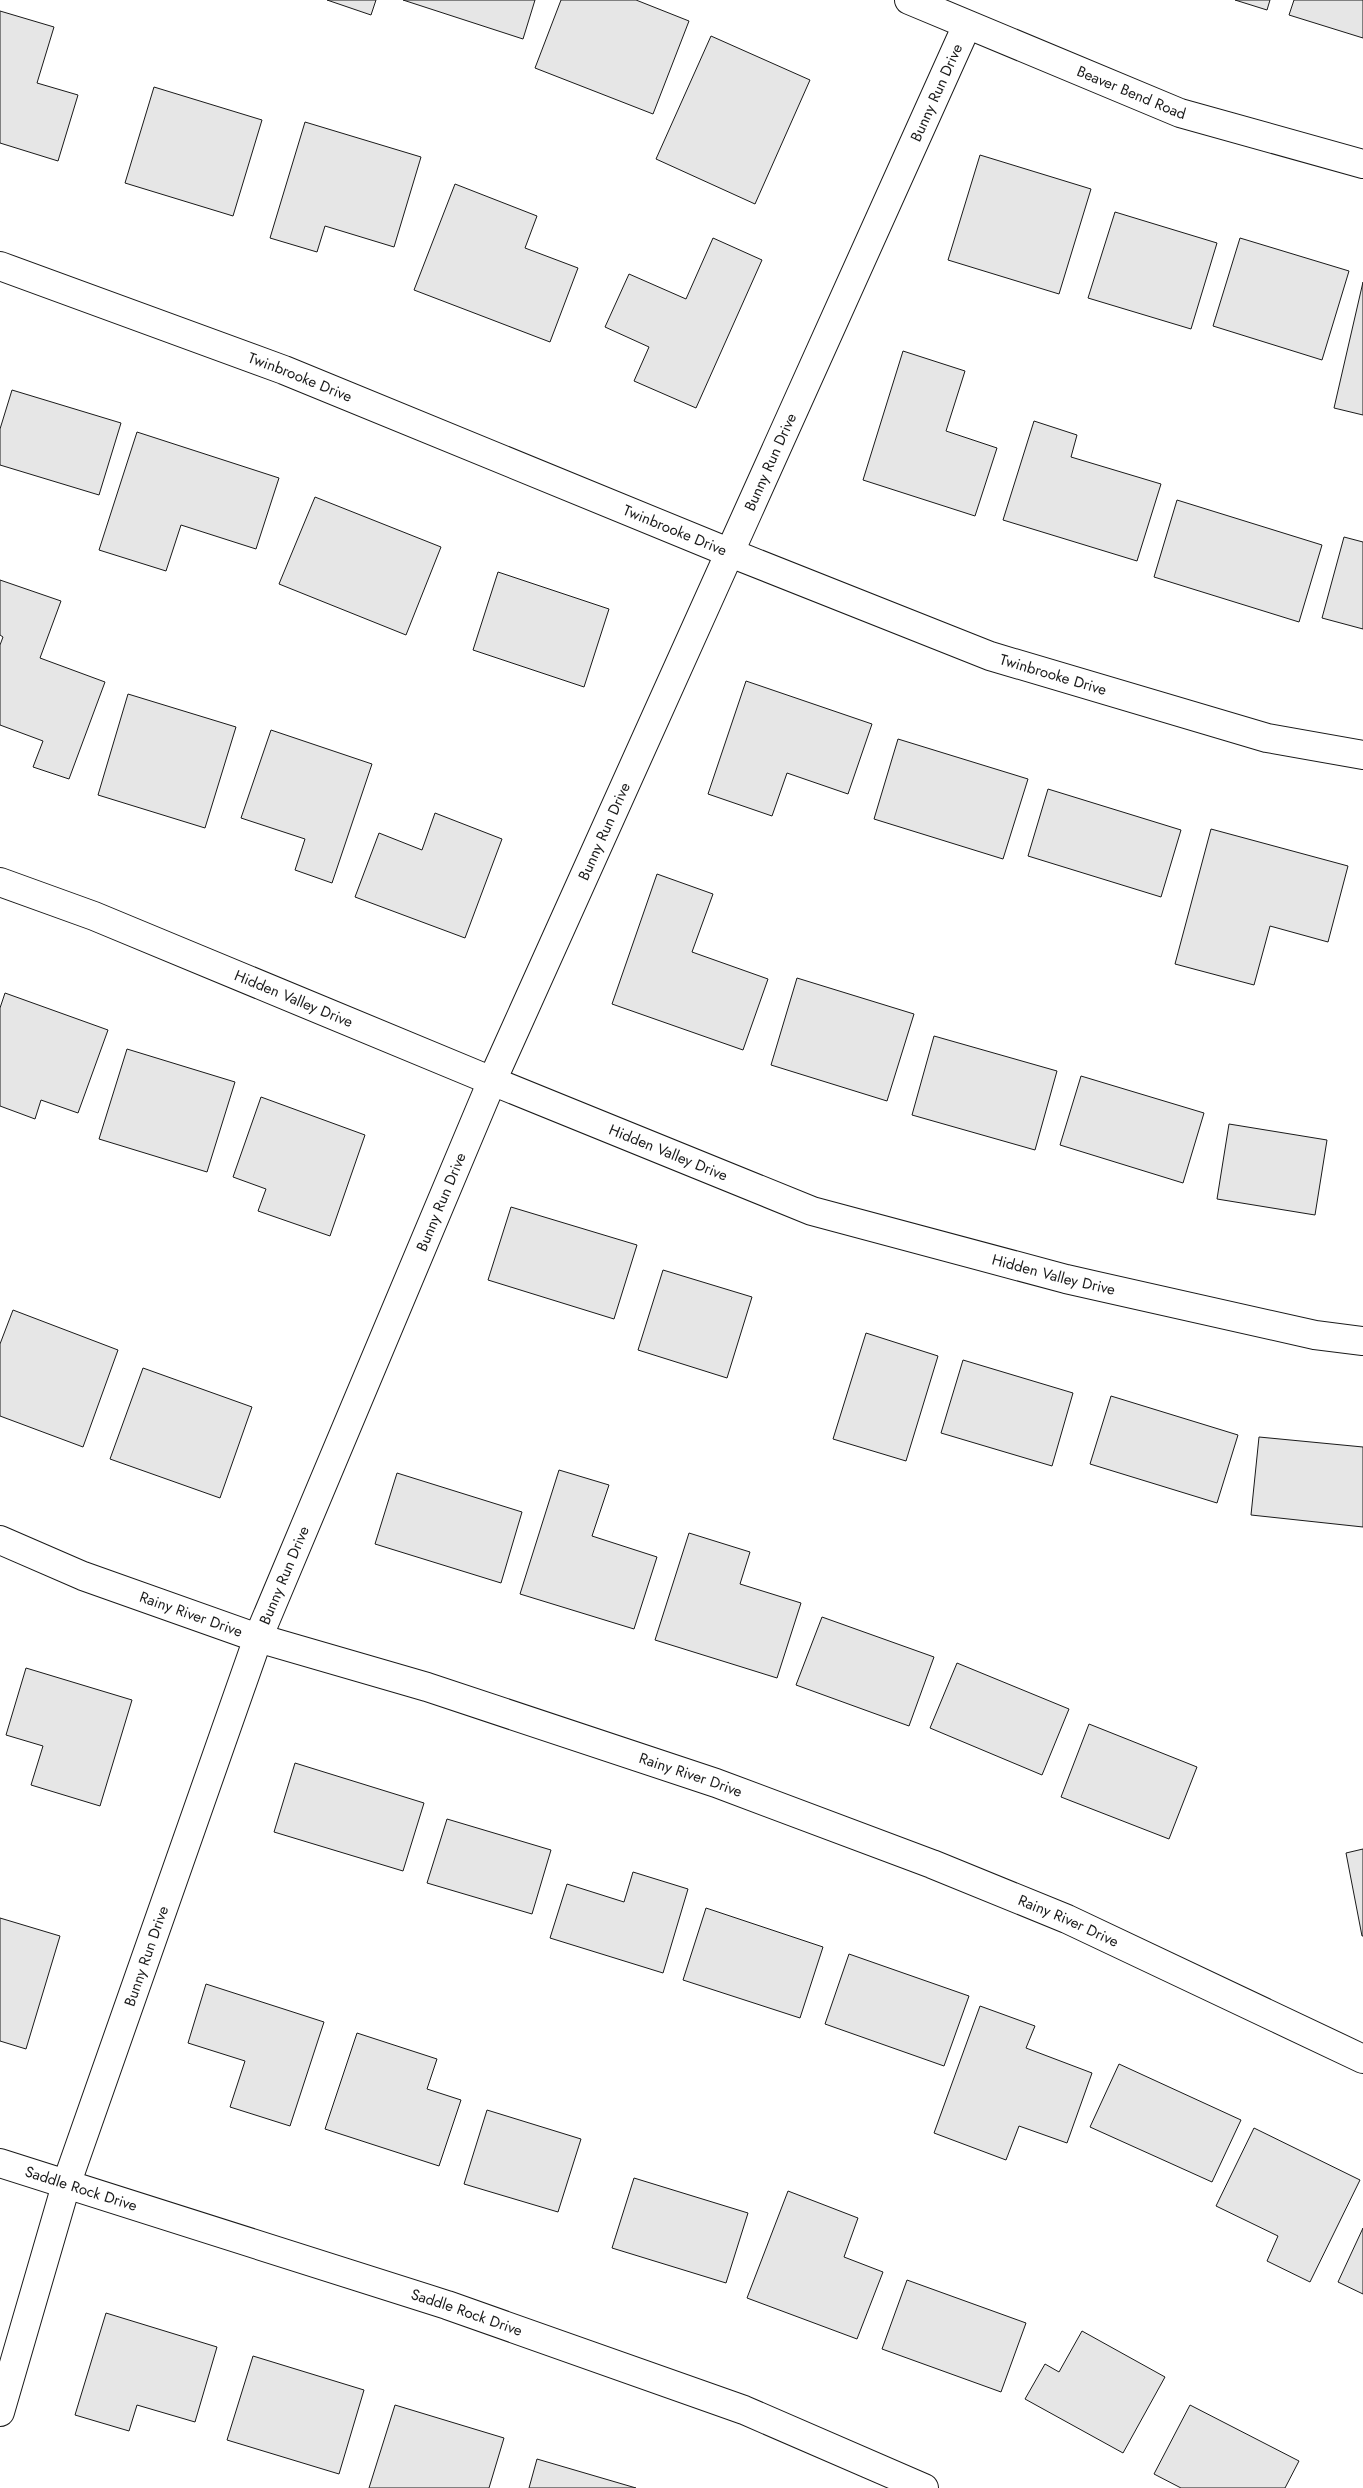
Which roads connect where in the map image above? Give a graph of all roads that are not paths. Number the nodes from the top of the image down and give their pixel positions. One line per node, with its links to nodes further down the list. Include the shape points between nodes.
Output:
1 (909, 0): 2 (street, Beaver Bend Road)
2 (966, 25): 3 (street, Beaver Bend Road, via 1180,113); 5 (street, Bunny Run Drive)
3 (1363, 164)
4 (0, 266): 5 (street, Twinbrooke Drive, via 284,370)
5 (728, 552): 6 (street, Twinbrooke Drive, via 990,656 1266,738); 8 (street, Bunny Run Drive)
6 (1363, 755)
7 (0, 882): 8 (street, Hidden Valley Drive, via 94,916)
8 (492, 1081): 9 (street, Hidden Valley Drive, via 812,1211 1066,1279 1315,1335); 11 (street, Bunny Run Drive)
9 (1363, 1341)
10 (0, 1540): 11 (street, Rainy River Drive, via 83,1576)
11 (258, 1638): 12 (street, Rainy River Drive, via 427,1687 697,1777 932,1864 1067,1919); 14 (street, Bunny Run Drive)
12 (1363, 2059)
13 (0, 2163): 14 (street, Saddle Rock Drive)
14 (66, 2185): 15 (street, Bunny Run Drive); 16 (street, Saddle Rock Drive, via 446,2305 744,2410)
15 (0, 2412)
16 (924, 2488)

